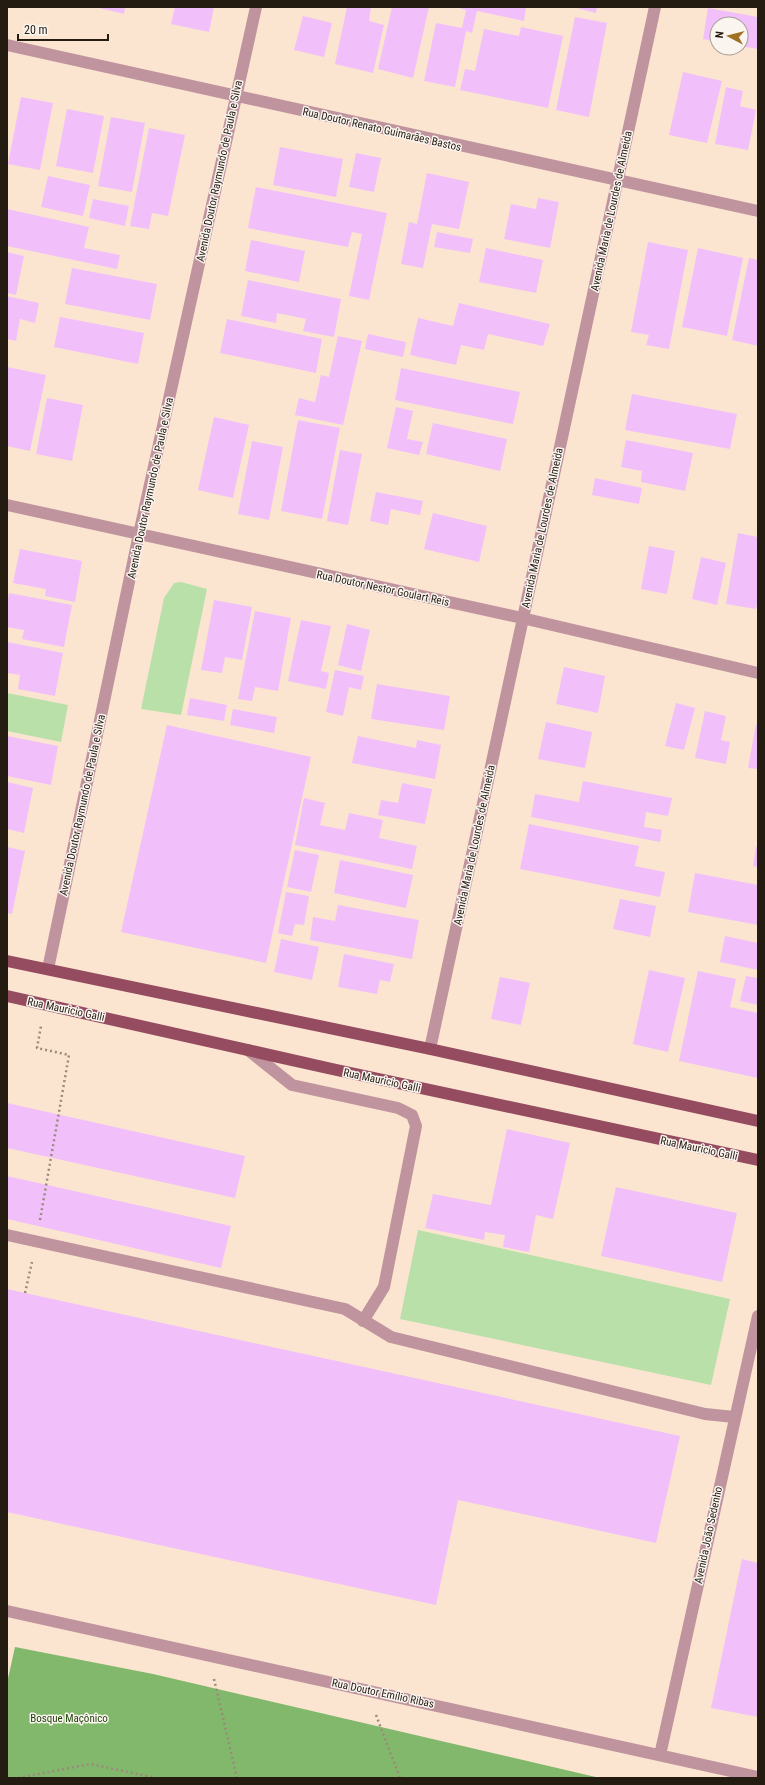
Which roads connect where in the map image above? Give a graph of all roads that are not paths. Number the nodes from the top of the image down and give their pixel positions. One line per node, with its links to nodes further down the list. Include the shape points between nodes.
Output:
1 (256, 7): 4 (street, Avenida Doutor Raymundo de Paula e Silva)
2 (655, 7): 5 (street, Avenida Maria de Lourdes de Almeida)
3 (7, 45): 4 (street, Rua Doutor Renato Guimarães Bastos)
4 (235, 96): 5 (street, Rua Doutor Renato Guimarães Bastos); 8 (street, Avenida Doutor Raymundo de Paula e Silva)
5 (617, 181): 6 (street, Rua Doutor Renato Guimarães Bastos); 9 (street, Avenida Maria de Lourdes de Almeida)
6 (758, 211)
7 (7, 505): 8 (street, Rua Doutor Nestor Goulart Reis)
8 (139, 534): 9 (street, Rua Doutor Nestor Goulart Reis); 12 (street, Avenida Doutor Raymundo de Paula e Silva)
9 (522, 618): 10 (street, Rua Doutor Nestor Goulart Reis); 14 (street, Avenida Maria de Lourdes de Almeida)
10 (758, 673)
11 (7, 961): 12 (main road)
12 (48, 970): 14 (main road)
13 (7, 996): 15 (main road, Rua Mauricio Galli)
14 (430, 1049): 16 (main road)
15 (248, 1050): 17 (main road, Rua Mauricio Galli); 20 (street, via 292,1085 398,1108 412,1115 416,1126 384,1287)
16 (758, 1121)
17 (758, 1160)
18 (7, 1235): 20 (street, via 345,1309)
19 (758, 1316): 21 (street, Avenida João Sedenho)
20 (364, 1321): 21 (street, via 391,1337 697,1412)
21 (734, 1417): 23 (street, Avenida João Sedenho)
22 (7, 1610): 23 (street, Rua Doutor Emílio Ribas)
23 (660, 1755): 24 (street, Rua Doutor Emílio Ribas)
24 (758, 1777)

